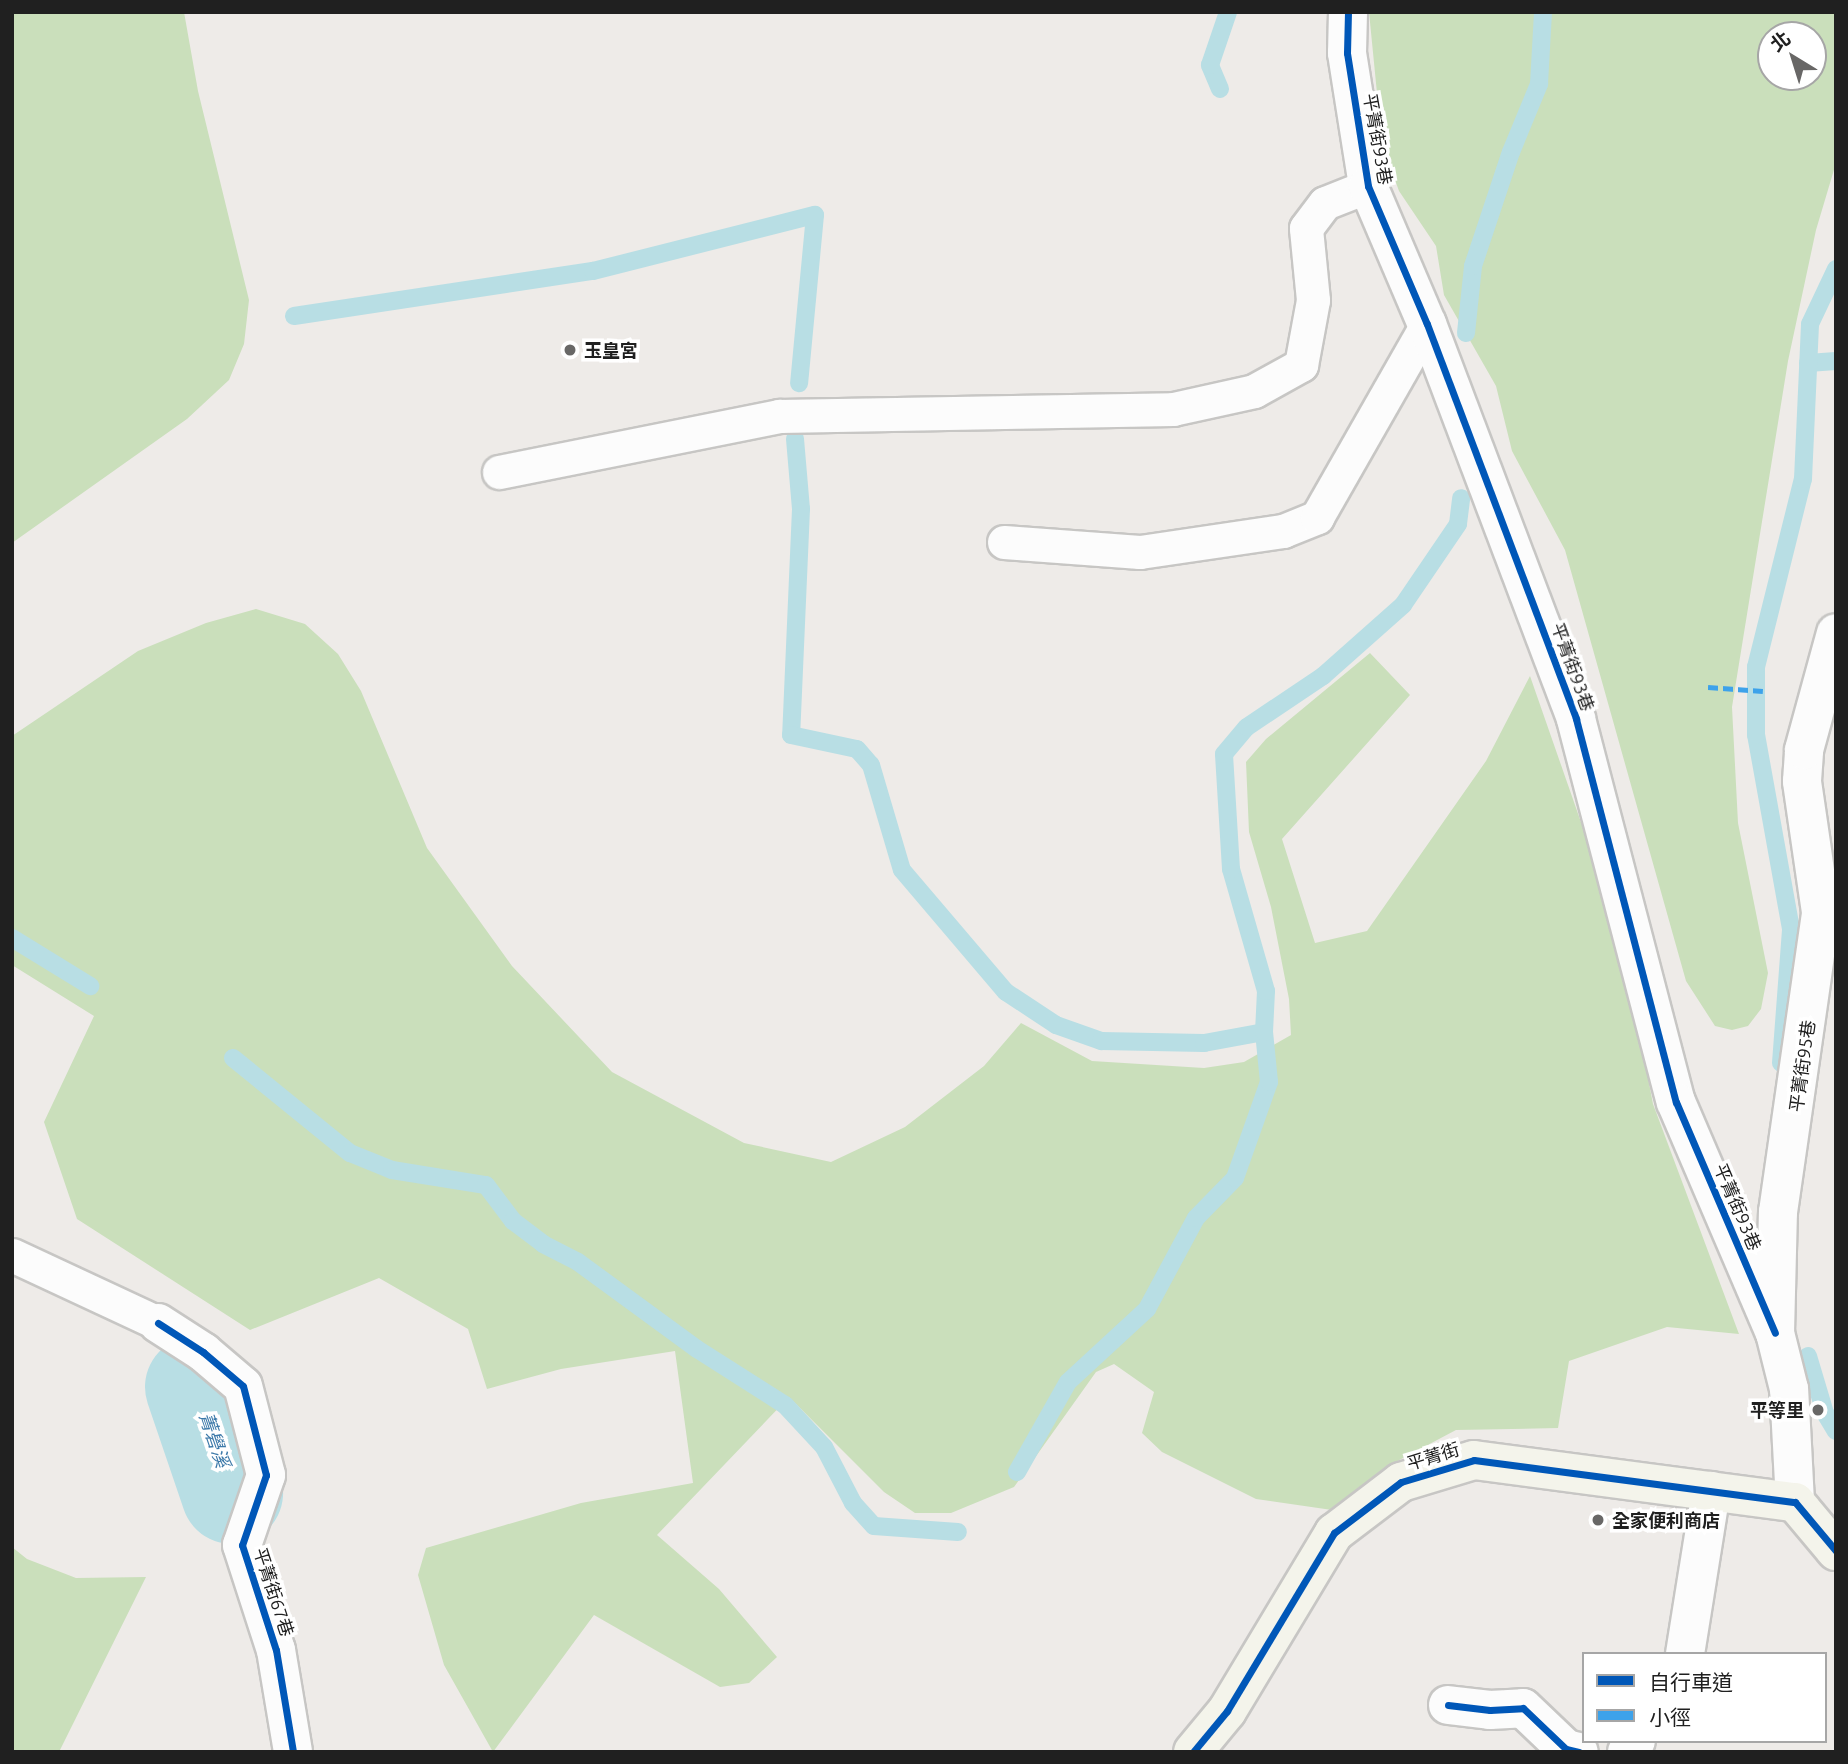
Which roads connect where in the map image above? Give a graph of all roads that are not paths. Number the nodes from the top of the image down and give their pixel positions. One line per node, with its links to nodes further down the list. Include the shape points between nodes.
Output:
1 (1348, 12): 2 (street, 平菁街93巷, via 1347,53)
2 (1368, 186): 3 (street, 平菁街93巷); 4 (lane, via 1325,203 1306,228 1313,300 1301,365 1254,391 1173,408 779,416)
3 (1427, 324): 5 (lane, via 1317,517 1283,531 1140,552); 9 (street, 平菁街93巷, via 1576,719 1676,1102)
4 (499, 472)
5 (1004, 542)
6 (1836, 632): 9 (street, 平菁街95巷, via 1804,750 1802,781 1821,912 1778,1212)
7 (12, 1255): 8 (lane)
8 (158, 1323): 15 (street, 平菁街67巷, via 204,1352 243,1386 266,1475 242,1545 276,1650)
9 (1775, 1333): 11 (street, 平菁街95巷, via 1789,1389)
10 (1712, 1491): 11 (street, 平菁街); 13 (street); 16 (street, 平菁街, via 1474,1460 1401,1482 1334,1533 1227,1711)
11 (1795, 1502): 12 (street)
12 (1836, 1551)
13 (1685, 1652)
14 (1448, 1705): 17 (street, via 1522,1708 1566,1749)
15 (293, 1752)
16 (1193, 1752)
17 (1579, 1752)

